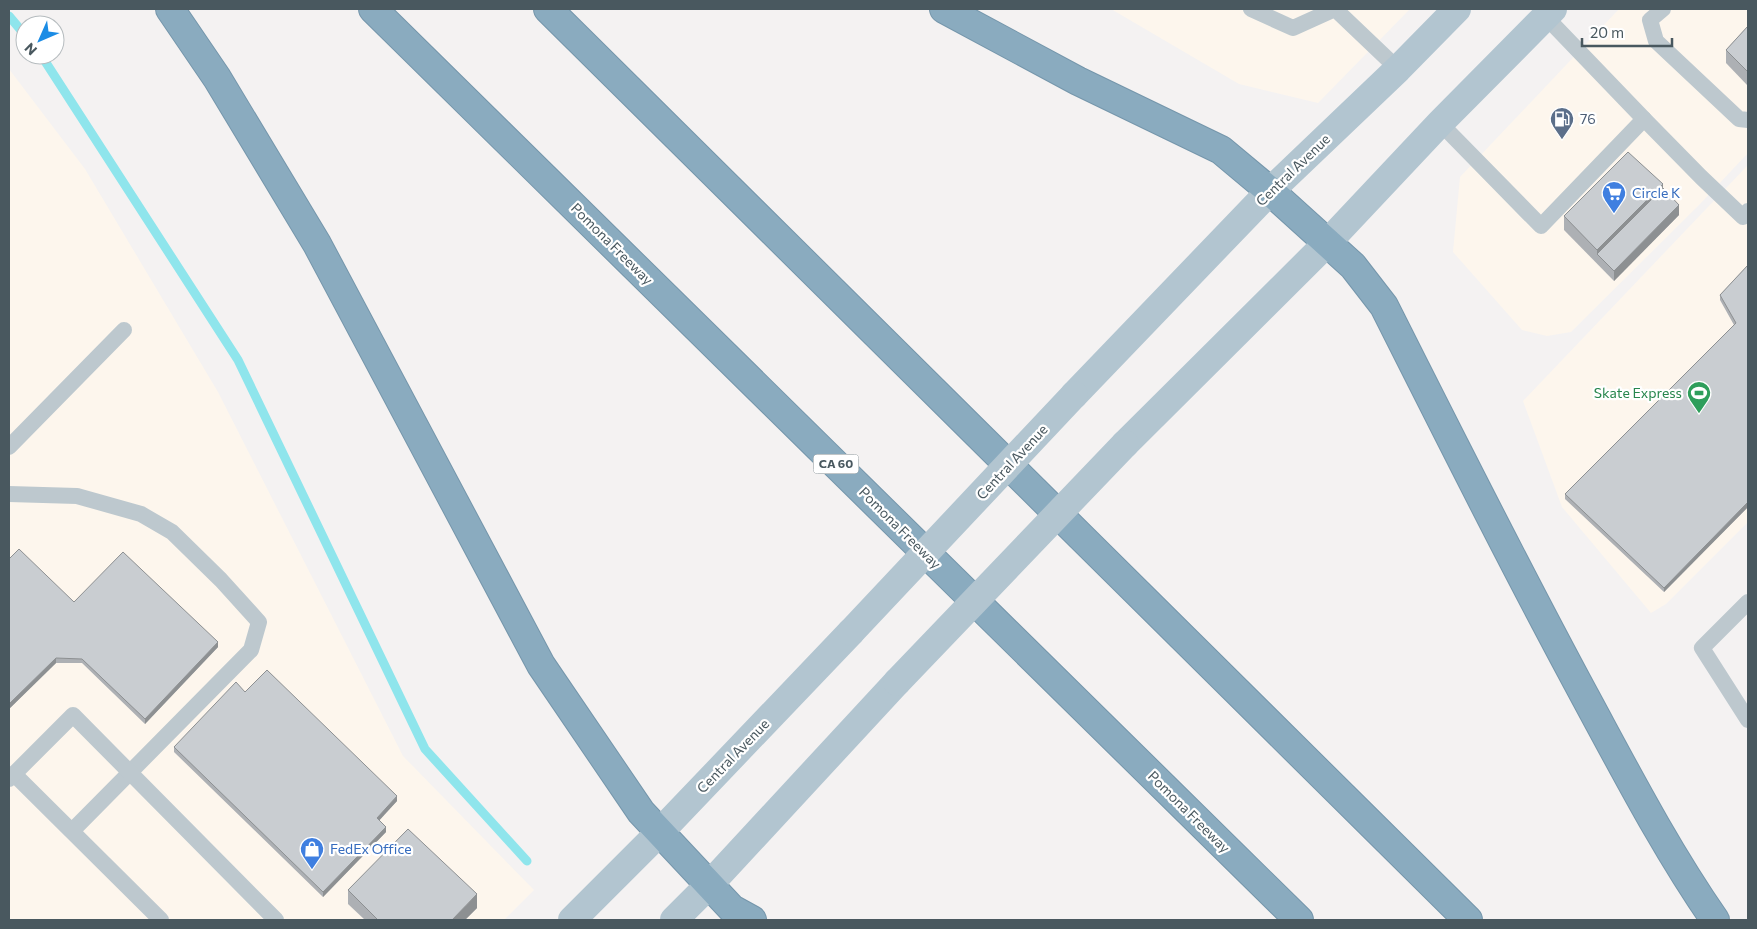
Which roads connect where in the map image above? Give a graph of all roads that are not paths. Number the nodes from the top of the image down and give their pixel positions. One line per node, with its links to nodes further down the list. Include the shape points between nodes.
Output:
1 (170, 9): 24 (highway, via 217,78 317,244 541,665)
2 (373, 9): 31 (highway, Pomona Freeway / CA 60)
3 (548, 9): 32 (highway)
4 (944, 9): 13 (highway, via 1078,82 1221,150)
5 (1251, 9): 9 (lane, via 1293,28 1335,9)
6 (1457, 9): 9 (main road, Central Avenue)
7 (1663, 9): 11 (lane, via 1650,20 1656,41 1739,119)
8 (1549, 12): 10 (lane); 12 (main road)
9 (1398, 69): 13 (main road, Central Avenue)
10 (1644, 119): 12 (lane, via 1542,226); 14 (lane, via 1743,217)
11 (1748, 120)
12 (1440, 123): 15 (main road)
13 (1270, 191): 15 (highway); 24 (main road, Central Avenue, bridge)
14 (1748, 211)
15 (1328, 242): 25 (main road, bridge, via 1125,444 897,682); 33 (highway, via 1353,266 1384,306 1548,628 1629,778)
16 (124, 330): 17 (lane)
17 (9, 447)
18 (9, 494): 21 (lane, via 77,496 142,514 172,532 259,622 251,650)
19 (1748, 602): 20 (lane, via 1702,648)
20 (1748, 720)
21 (128, 772): 22 (lane, via 73,715); 23 (lane); 27 (lane)
22 (12, 776): 23 (lane)
23 (72, 831): 26 (lane)
24 (659, 833): 25 (highway); 28 (main road, Central Avenue)
25 (710, 884): 29 (main road); 30 (highway, via 732,910)
26 (161, 920)
27 (276, 920)
28 (572, 920)
29 (674, 920)
30 (752, 920)
31 (1299, 920)
32 (1468, 920)
33 (1715, 920)

